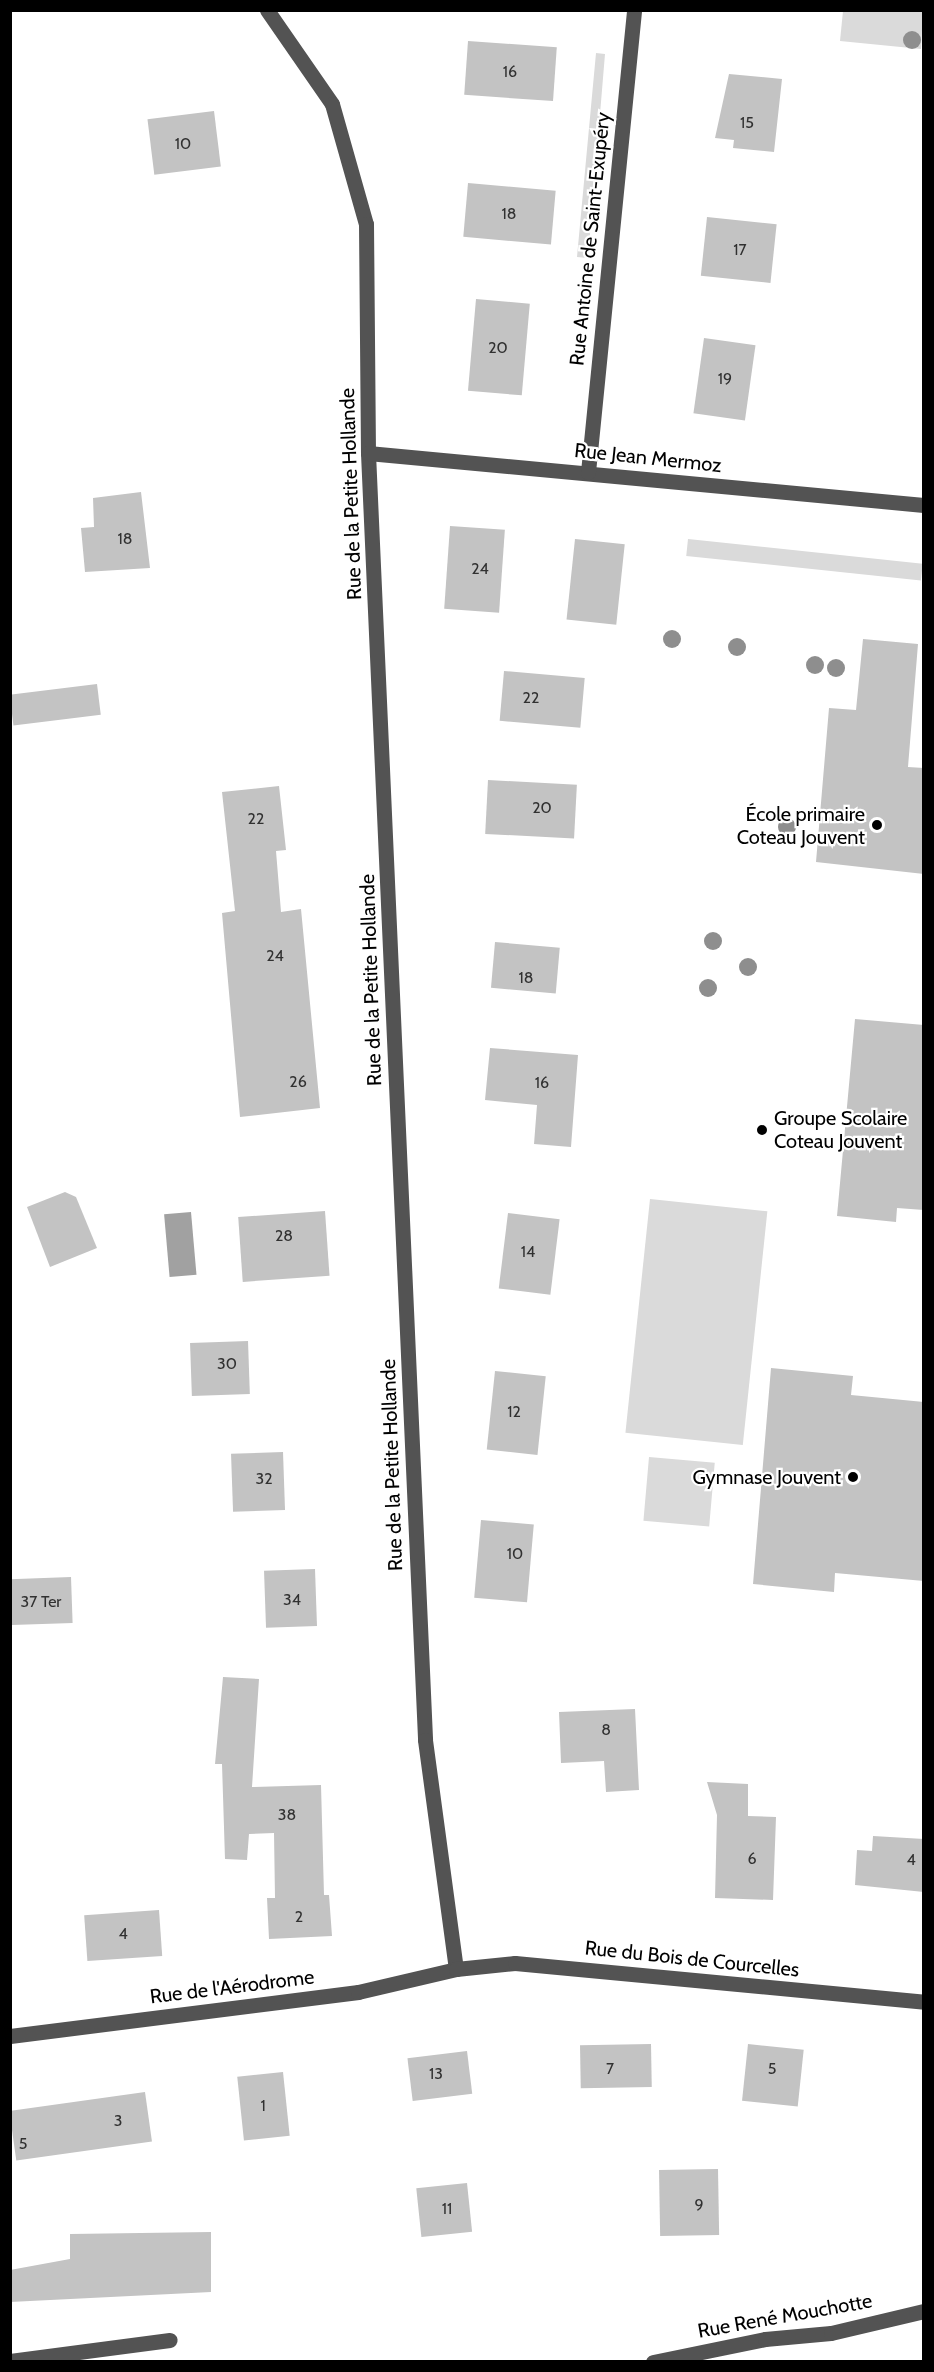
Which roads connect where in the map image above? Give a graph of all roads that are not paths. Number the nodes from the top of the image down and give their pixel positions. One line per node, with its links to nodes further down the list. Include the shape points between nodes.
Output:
1 (267, 10): 3 (street, Rue de la Petite Hollande, via 332,104 366,224)
2 (634, 10): 4 (street, Rue Antoine de Saint-Exupéry)
3 (368, 453): 4 (street, Rue Jean Mermoz); 6 (street, Rue de la Petite Hollande, via 425,1740)
4 (588, 472): 5 (street, Rue Jean Mermoz)
5 (924, 505)
6 (456, 1969): 7 (street, Rue du Bois de Courcelles, via 515,1964); 8 (street, Rue de l'Aérodrome, via 358,1992)
7 (924, 2002)
8 (10, 2036)
9 (924, 2311): 12 (street, Rue René Mouchotte, via 831,2333 765,2339)
10 (170, 2340): 11 (street)
11 (10, 2361)
12 (653, 2361)

